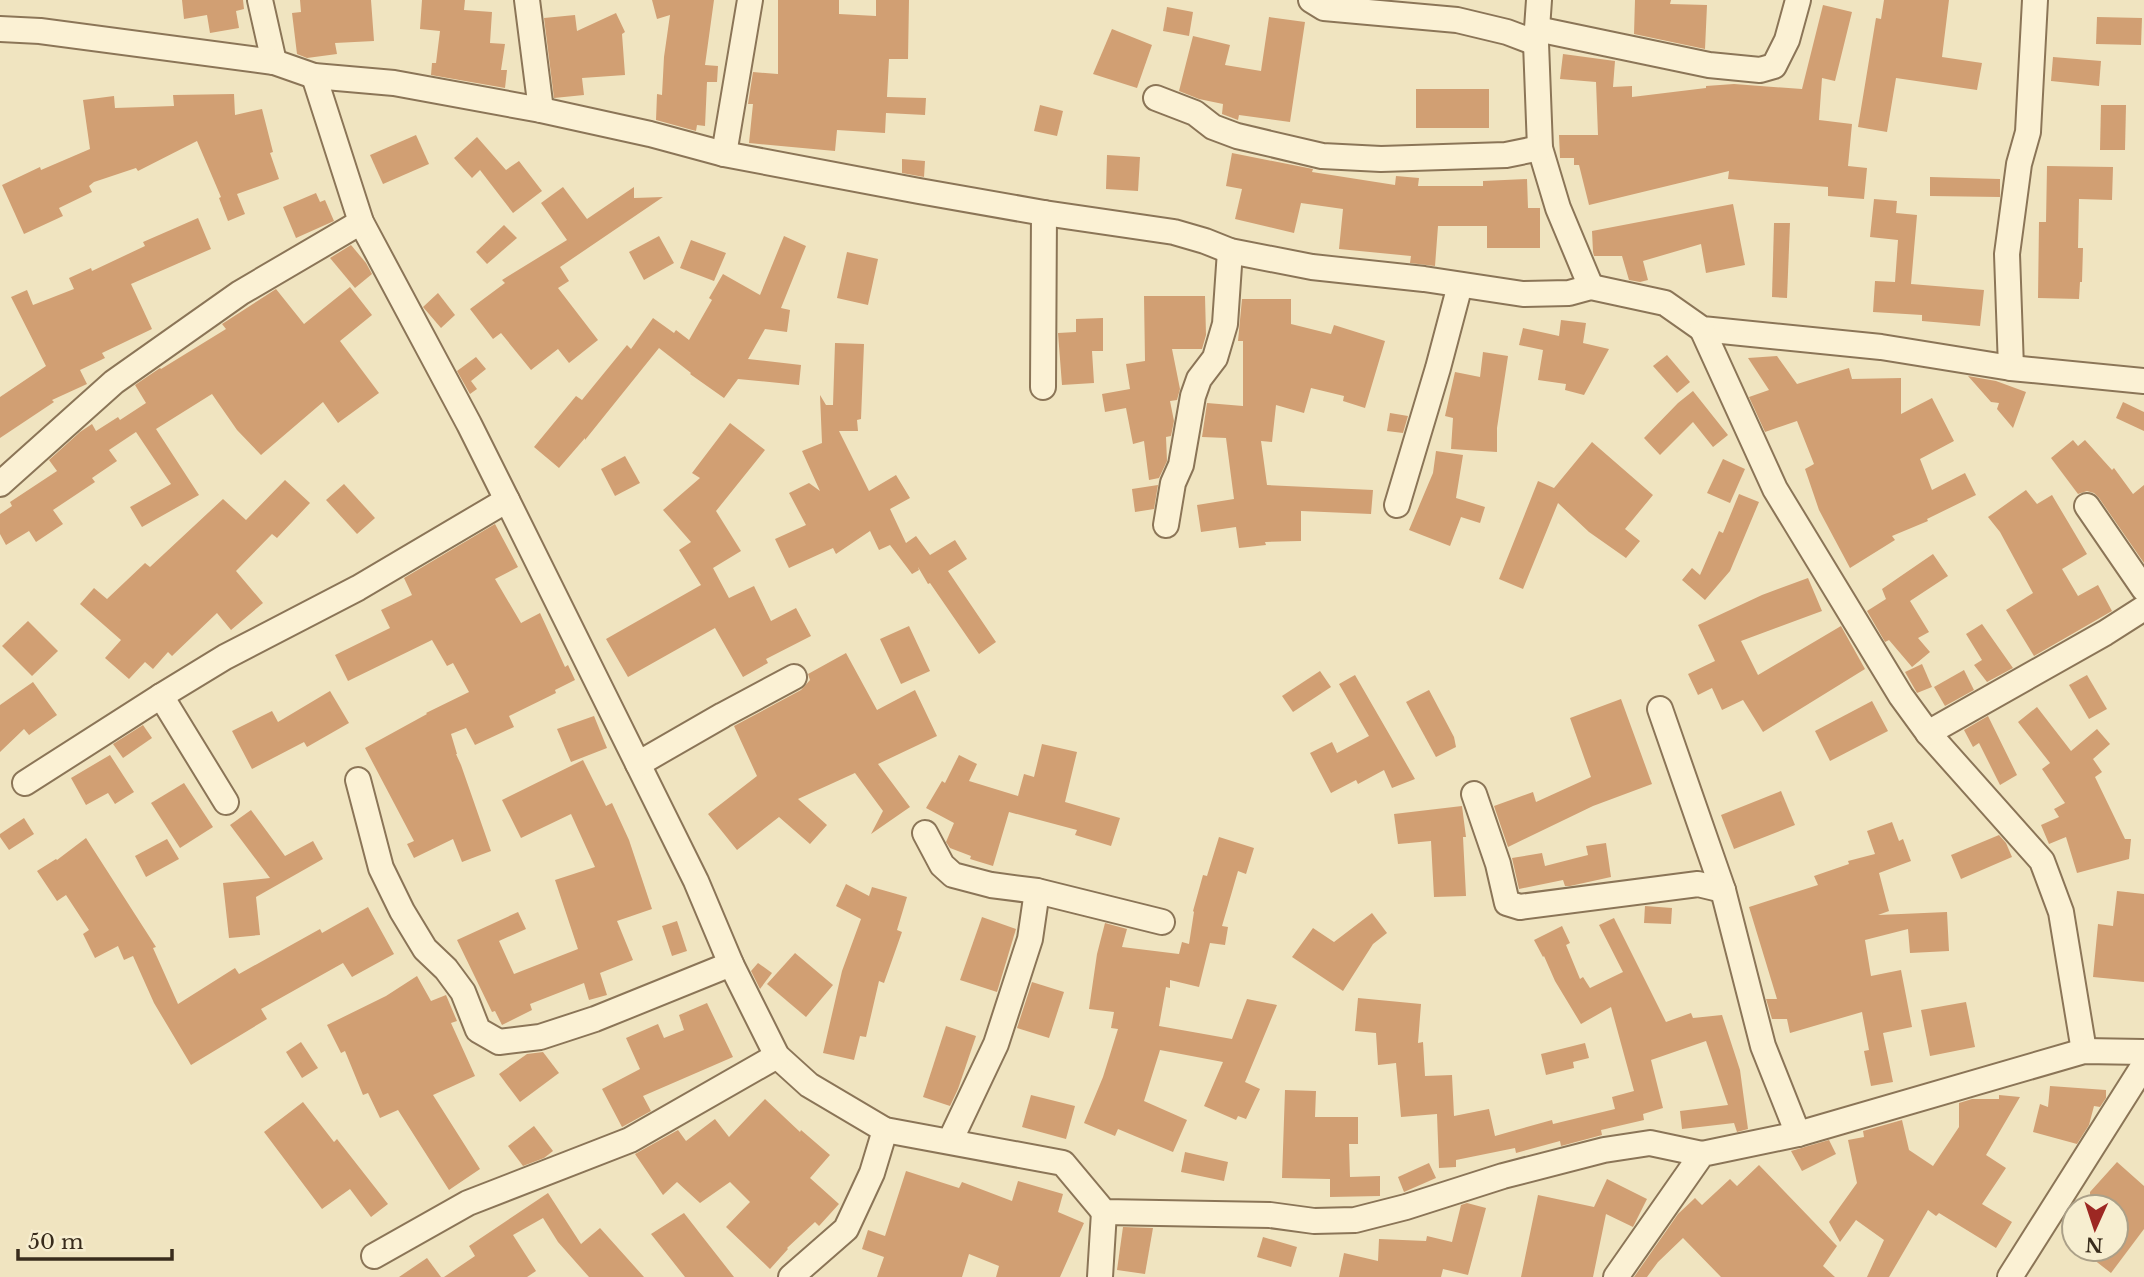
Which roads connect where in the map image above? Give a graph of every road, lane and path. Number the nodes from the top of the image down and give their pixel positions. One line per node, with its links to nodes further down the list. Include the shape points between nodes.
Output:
1 (260, 0): 10 (street)
2 (527, 0): 13 (street)
3 (750, 0): 15 (street)
4 (1311, 0): 9 (street, via 1324,8 1457,20)
5 (1539, 0): 9 (street)
6 (1798, 0): 9 (street, via 1787,40 1774,65 1760,70)
7 (2035, 0): 22 (street, via 2028,132 2007,254)
8 (0, 29): 10 (street)
9 (1536, 36): 14 (street)
10 (274, 62): 11 (street)
11 (314, 76): 13 (street, via 394,83); 17 (street)
12 (1156, 98): 14 (street, via 1237,136 1322,156 1456,157)
13 (541, 110): 15 (street)
14 (1540, 148): 20 (street, via 1558,208)
15 (724, 153): 16 (street)
16 (1044, 213): 18 (street, via 1174,232); 24 (street)
17 (361, 222): 25 (street, via 240,293 114,382); 26 (street)
18 (1230, 251): 19 (street, via 1312,267); 29 (street, via 1225,324 1216,358 1199,379 1193,396)
19 (1460, 285): 20 (street, via 1523,294 1569,293); 27 (street)
20 (1591, 287): 21 (street, via 1665,303)
21 (1702, 329): 22 (street, via 1881,347); 35 (street, via 1775,489)
22 (2011, 368): 23 (street)
23 (2144, 381)
24 (1043, 387)
25 (0, 484)
26 (507, 500): 33 (street); 36 (street)
27 (1397, 505)
28 (2087, 506): 30 (street)
29 (1166, 525)
30 (2144, 589)
31 (2144, 608): 35 (street)
32 (794, 677): 36 (street)
33 (161, 696): 38 (street); 40 (street)
34 (1660, 709): 42 (street)
35 (1928, 733): 46 (street, via 2042,861 2061,912)
36 (638, 764): 45 (street)
37 (358, 780): 45 (street, via 381,868 402,911 425,949 463,992 478,1030 499,1042 540,1037 595,1019)
38 (25, 783)
39 (1474, 794): 42 (street, via 1507,903 1520,907 1698,884)
40 (226, 802)
41 (925, 833): 43 (street, via 942,865 953,875)
42 (1723, 890): 51 (street, via 1763,1046)
43 (1037, 891): 44 (street); 52 (street, via 1030,939 996,1045)
44 (1162, 922)
45 (731, 964): 48 (street)
46 (2084, 1051): 47 (street); 51 (street)
47 (2144, 1052)
48 (777, 1056): 50 (street, via 809,1085); 55 (street, via 630,1140 468,1203)
49 (2144, 1065): 59 (street)
50 (885, 1130): 52 (street); 56 (street, via 872,1173 846,1230)
51 (1798, 1134): 53 (street)
52 (950, 1141): 54 (street, via 1063,1163)
53 (1702, 1153): 54 (street, via 1650,1143 1604,1150 1354,1220); 58 (street)
54 (1104, 1212): 57 (street)
55 (374, 1256)
56 (791, 1277)
57 (1100, 1277)
58 (1616, 1277)
59 (2010, 1277)

